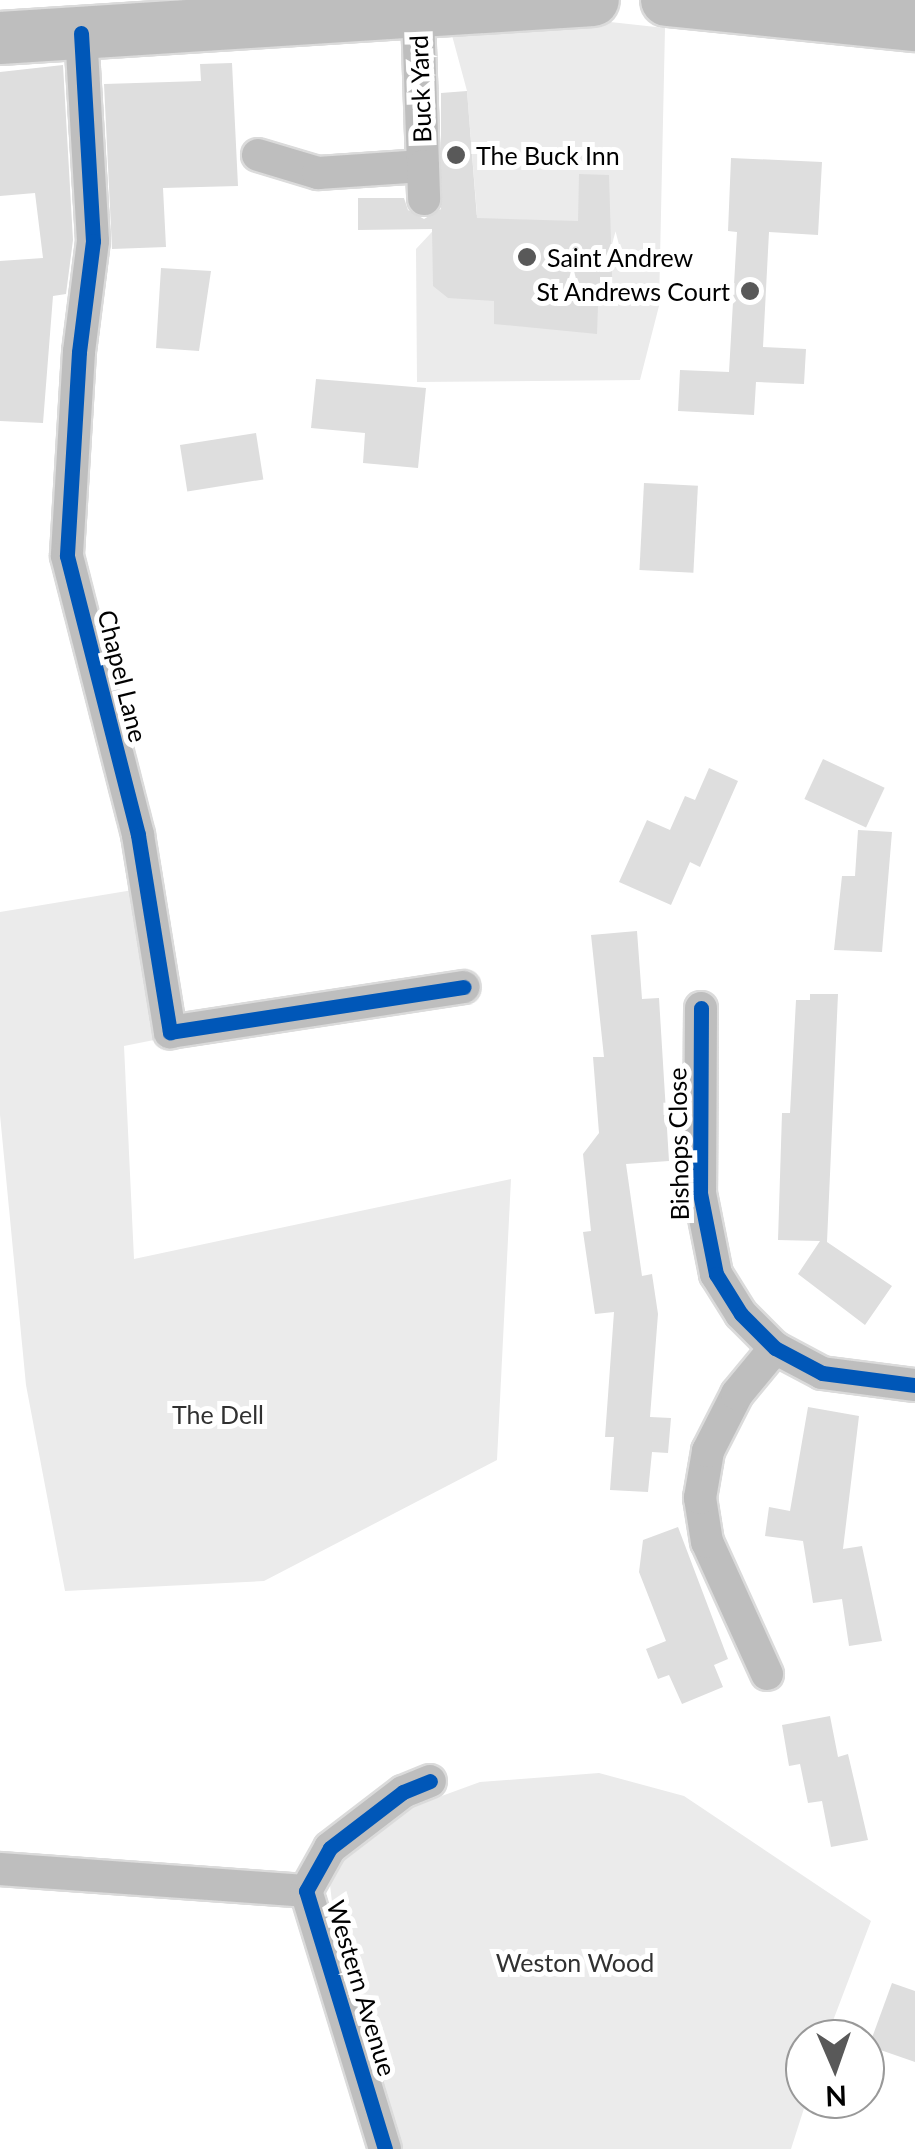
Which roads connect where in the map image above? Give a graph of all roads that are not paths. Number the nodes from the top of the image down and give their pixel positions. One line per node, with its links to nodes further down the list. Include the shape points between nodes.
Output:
1 (593, 0): 3 (main road)
2 (667, 0): 4 (main road)
3 (418, 13): 5 (main road); 7 (street, Buck Yard, via 424,183 318,174)
4 (915, 24)
5 (81, 33): 6 (main road); 8 (street, Chapel Lane, via 94,241 79,352 68,556 138,835 170,1032)
6 (0, 38)
7 (258, 155)
8 (464, 987)
9 (701, 1008): 10 (street, Bishops Close, via 700,1194 706,1240 716,1274 741,1314)
10 (775, 1348): 11 (street, Bishops Close, via 822,1373); 12 (street, via 737,1394 708,1451 700,1498 707,1542)
11 (915, 1385)
12 (767, 1674)
13 (430, 1782): 15 (street, Western Avenue, via 402,1792 330,1848)
14 (0, 1869): 15 (street, Western Avenue)
15 (306, 1891): 16 (street, Western Avenue)
16 (385, 2149)

